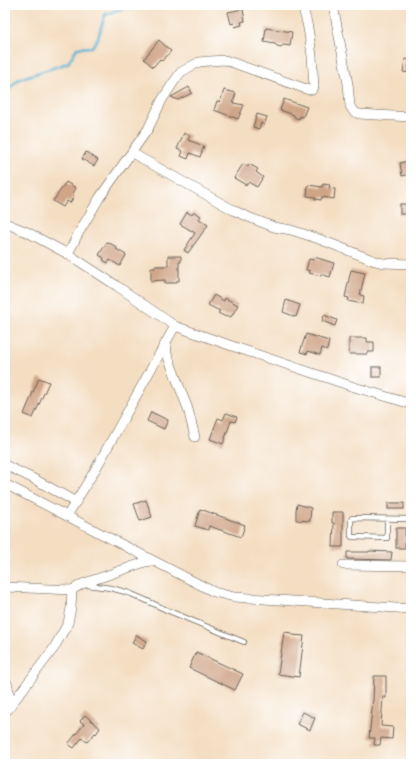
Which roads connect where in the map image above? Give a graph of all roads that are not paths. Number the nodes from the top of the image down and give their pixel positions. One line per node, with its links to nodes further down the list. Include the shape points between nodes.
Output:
1 (302, 5): 4 (street, via 312,56 312,90 225,60 199,62 181,72)
2 (333, 5): 3 (street, via 350,106 353,111 359,114)
3 (411, 117)
4 (132, 153): 6 (street, via 100,197); 7 (street, via 235,211 254,219 312,237 375,261)
5 (5, 223): 6 (street)
6 (68, 254): 8 (street)
7 (411, 264)
8 (175, 326): 9 (street); 10 (street)
9 (166, 342): 11 (street, via 168,359 188,409); 14 (street)
10 (411, 404)
11 (195, 437)
12 (5, 465): 14 (street)
13 (5, 484): 15 (street)
14 (76, 502): 15 (street)
15 (67, 516): 18 (street)
16 (387, 519): 16 (lane, via 387,538 351,536 352,518); 17 (lane)
17 (411, 519)
18 (154, 561): 21 (street); 24 (street, via 214,592 234,597)
19 (343, 565): 20 (street)
20 (411, 566)
21 (82, 584): 23 (street); 25 (lane, via 129,593)
22 (5, 587): 23 (street)
23 (72, 590): 27 (street, via 68,623 54,648)
24 (411, 609)
25 (244, 642)
26 (5, 680): 27 (street, via 8,686)
27 (8, 709)

